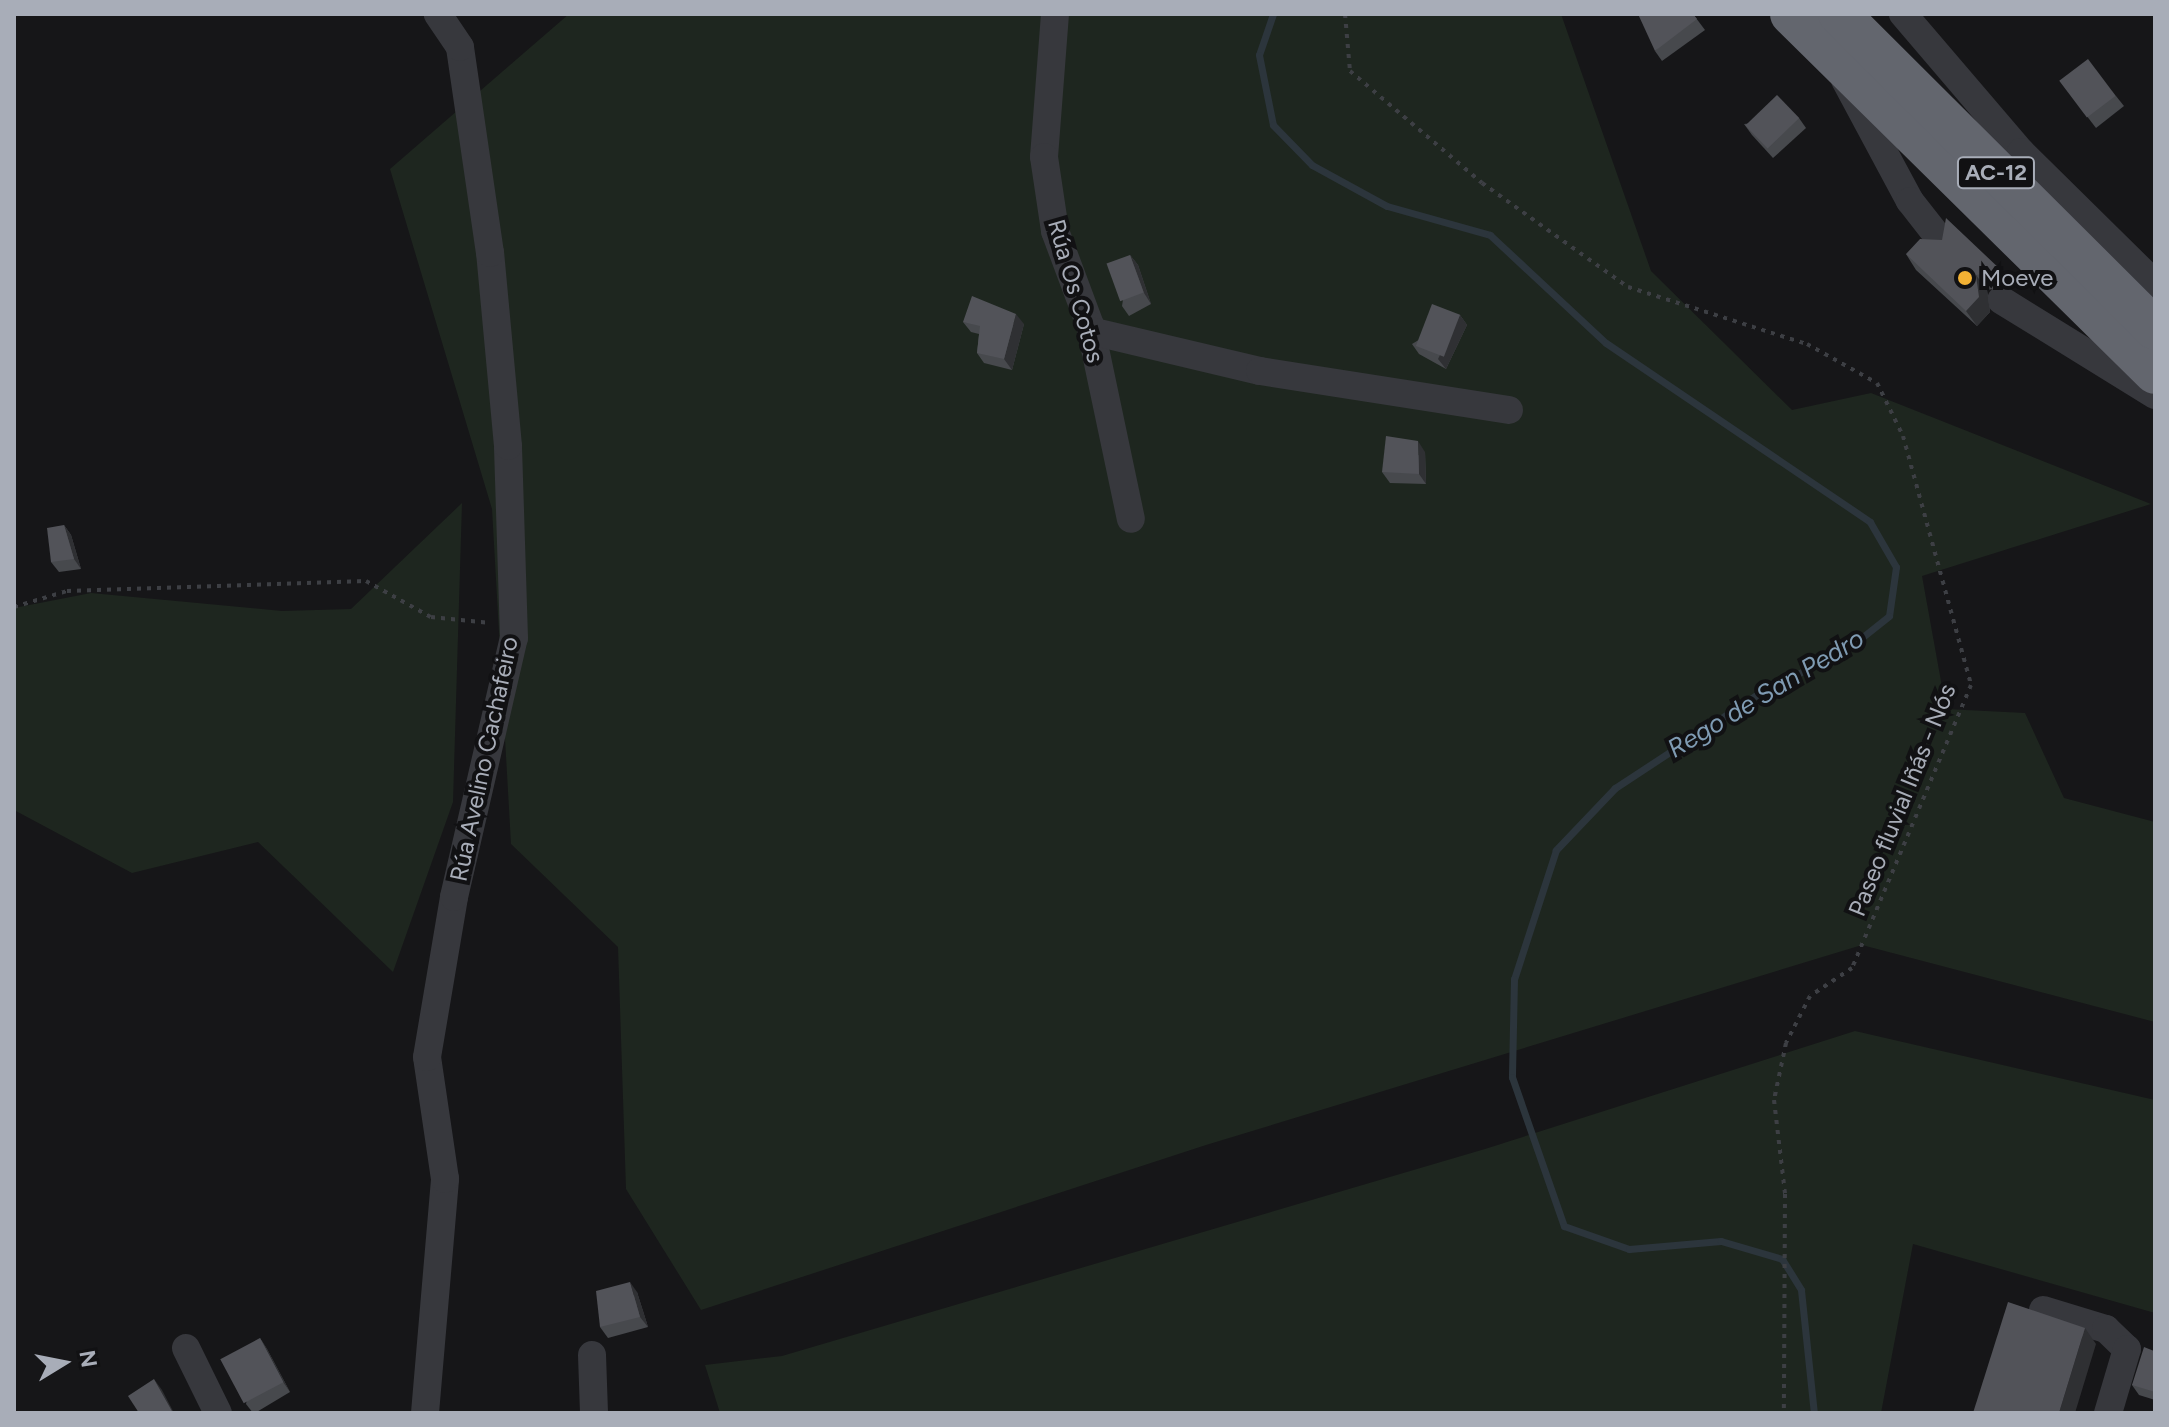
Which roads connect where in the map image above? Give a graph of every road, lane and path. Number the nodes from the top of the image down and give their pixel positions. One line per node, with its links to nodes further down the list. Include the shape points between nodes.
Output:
1 (438, 14): 18 (street, Rúa Avelino Cachafeiro, via 460,47 490,253 508,446)
2 (1055, 14): 12 (street, Rúa Os Cotos, via 1044,157 1055,231)
3 (1345, 14): 25 (path, Paseo fluvial Iñás - Nós, via 1341,29 1350,71 1482,183 1628,287 1807,344 1877,383 1903,436 1971,685 1852,968 1810,996 1786,1043 1774,1100 1784,1240)
4 (1791, 14): 7 (highway, AC-12)
5 (1839, 14): 11 (highway, AC-12)
6 (1903, 14): 9 (street, via 2021,152)
7 (1836, 61): 8 (street, via 1910,201); 13 (highway, AC-12)
8 (1942, 242)
9 (2155, 284)
10 (2001, 300): 14 (street)
11 (2155, 329)
12 (1091, 331): 15 (street, via 1260,371); 16 (street, Rúa Os Cotos)
13 (2155, 373)
14 (2155, 395)
15 (1509, 410)
16 (1131, 519)
17 (14, 607): 18 (path, via 67,591 366,581 431,617)
18 (513, 623): 23 (street, Rúa Avelino Cachafeiro, via 427,1057 445,1179)
19 (2043, 1310): 26 (street, via 2106,1329 2127,1349)
20 (186, 1348): 22 (street)
21 (592, 1355): 24 (street)
22 (218, 1413)
23 (425, 1413)
24 (594, 1413)
25 (1784, 1413)
26 (2108, 1413)

